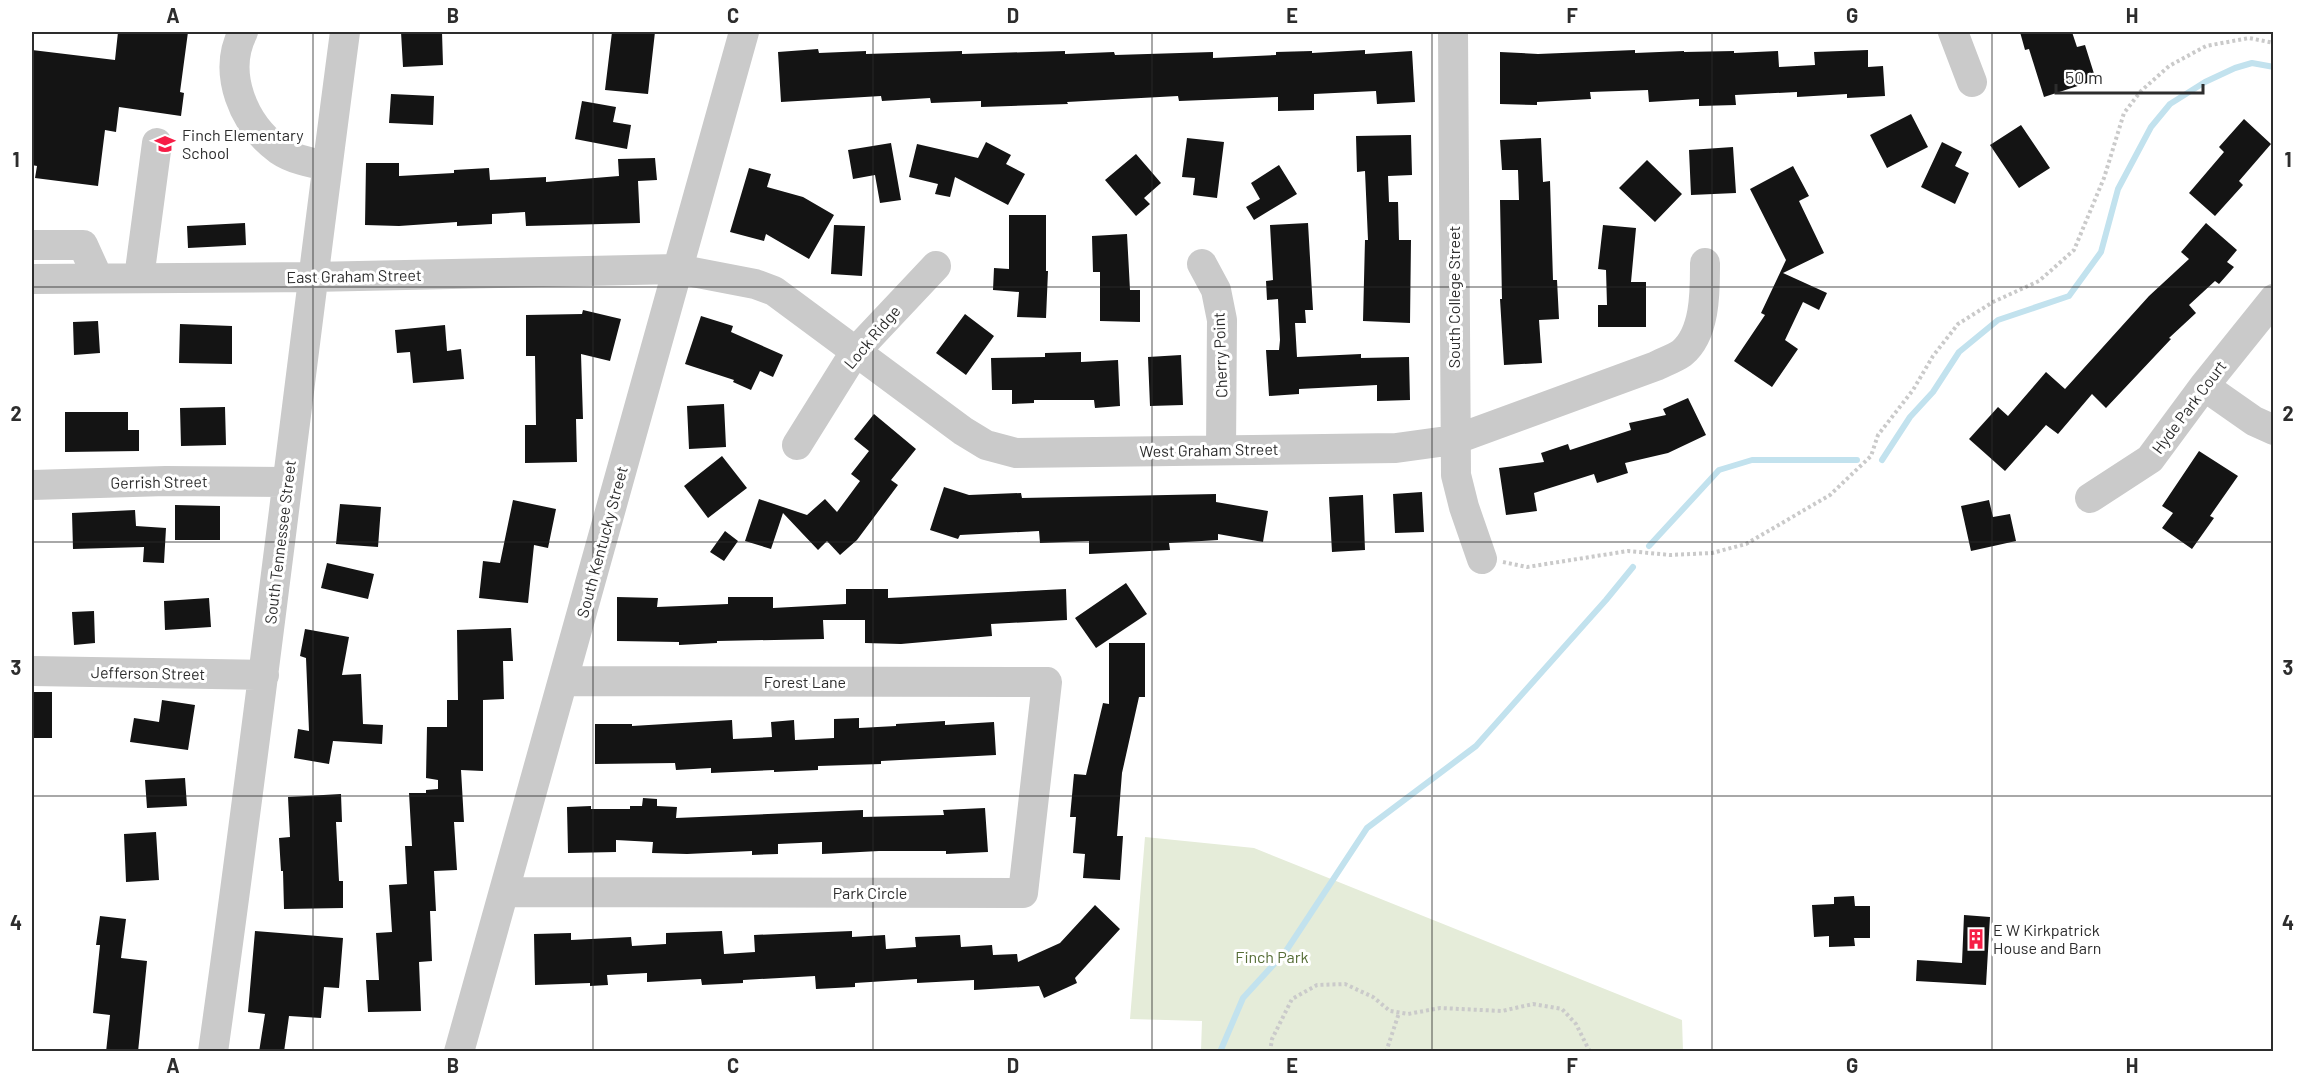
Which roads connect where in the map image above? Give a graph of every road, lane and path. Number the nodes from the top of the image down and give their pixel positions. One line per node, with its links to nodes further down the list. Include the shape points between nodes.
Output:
1 (243, 32): 9 (street, via 234,72 240,103 256,130 280,151)
2 (345, 32): 9 (street, South Tennessee Street)
3 (744, 32): 14 (street, South Kentucky Street)
4 (1453, 32): 23 (street, South College Street)
5 (1953, 32): 7 (street)
6 (2274, 43): 29 (path, via 2249,38 2206,46 2169,66 2141,91 2124,113 2100,188 2074,250 2039,281 1993,302 1958,324 1878,435 1871,456 1830,495 1746,544 1712,553 1628,551 1527,567)
7 (1972, 81)
8 (157, 143): 17 (street)
9 (327, 166): 15 (street, South Tennessee Street)
10 (32, 246): 16 (street, via 83,245)
11 (1705, 263): 23 (street, West Graham Street, via 1705,303 1696,332 1683,352 1656,366)
12 (1202, 264): 25 (street, Cherry Point, via 1216,290 1222,320)
13 (936, 266): 20 (street, Lock Ridge)
14 (677, 269): 15 (street, East Graham Street); 20 (street, West Graham Street, via 774,291); 32 (street, South Kentucky Street)
15 (312, 277): 17 (street, East Graham Street); 26 (street, South Tennessee Street)
16 (98, 278): 17 (street, East Graham Street); 18 (street, East Graham Street)
17 (139, 278)
18 (32, 279)
19 (2274, 299): 21 (street, Hyde Park Court)
20 (855, 352): 24 (street, Lock Ridge); 25 (street, West Graham Street, via 986,445 1016,453)
21 (2204, 386): 22 (street, via 2254,422); 28 (street, Hyde Park Court, via 2150,459)
22 (2274, 430)
23 (1454, 440): 25 (street, West Graham Street, via 1396,448); 29 (street, South College Street, via 1456,475)
24 (797, 445)
25 (1221, 450)
26 (286, 482): 27 (street, Gerrish Street); 31 (street, South Tennessee Street)
27 (32, 485)
28 (2091, 498)
29 (1482, 559)
30 (32, 671): 31 (street, Jefferson Street)
31 (264, 675): 36 (street, South Tennessee Street)
32 (563, 681): 33 (street, Forest Lane); 34 (street, South Kentucky Street)
33 (1047, 682): 34 (street, Park Circle, via 1023,893)
34 (505, 892): 37 (street, South Kentucky Street)
35 (1399, 1013): 38 (path, via 1346,984 1317,985 1292,999 1272,1039); 39 (path); 40 (path, via 1440,1008 1502,1011 1533,1004 1563,1009 1576,1024)
36 (213, 1052)
37 (459, 1052)
38 (1270, 1052)
39 (1386, 1052)
40 (1590, 1052)

